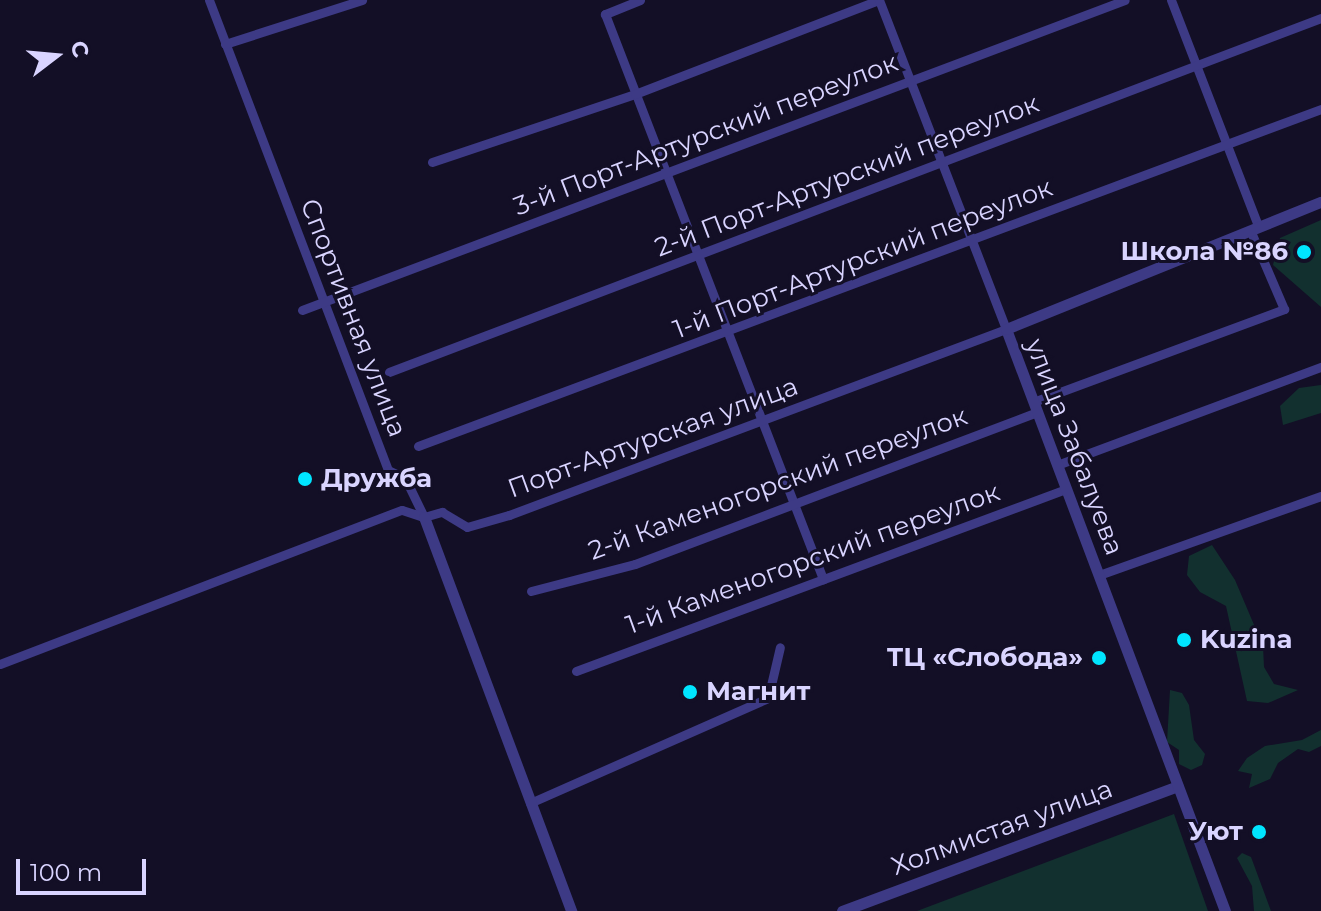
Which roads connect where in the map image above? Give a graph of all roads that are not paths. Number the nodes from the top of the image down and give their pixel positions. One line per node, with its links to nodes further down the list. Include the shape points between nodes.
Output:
1 (209, 0): 8 (street, Спортивная улица)
2 (362, 0): 8 (street)
3 (640, 0): 11 (street, via 605,14)
4 (879, 0): 10 (street, улица Забалуева); 11 (street)
5 (1125, 0): 10 (street, 3-й Порт-Артурский переулок)
6 (1171, 0): 9 (street)
7 (1321, 18): 9 (street, 2-й Порт-Артурский переулок)
8 (225, 44): 21 (street, Спортивная улица)
9 (1196, 65): 13 (street); 15 (street, 2-й Порт-Артурский переулок)
10 (911, 82): 15 (street, улица Забалуева); 16 (street, 3-й Порт-Артурский переулок)
11 (635, 94): 14 (street); 16 (street)
12 (1321, 109): 13 (street, 1-й Порт-Артурский переулок)
13 (1227, 145): 18 (street); 19 (street, 1-й Порт-Артурский переулок)
14 (432, 162)
15 (942, 163): 19 (street, улица Забалуева); 20 (street, 2-й Порт-Артурский переулок)
16 (667, 176): 20 (street); 21 (street, 3-й Порт-Артурский переулок)
17 (1321, 202): 18 (street, Порт-Артурская улица)
18 (1255, 229): 23 (street, Порт-Артурская улица); 27 (street, 2-й Каменогорский переулок, via 1284,309)
19 (973, 242): 23 (street, улица Забалуева); 24 (street, 1-й Порт-Артурский переулок)
20 (698, 258): 24 (street); 26 (street, 2-й Порт-Артурский переулок)
21 (323, 302): 22 (street, 3-й Порт-Артурский переулок); 34 (street, Спортивная улица, via 388,470 413,488)
22 (302, 310)
23 (1006, 329): 27 (street, улица Забалуева); 28 (street, Порт-Артурская улица)
24 (727, 335): 28 (street); 29 (street, 1-й Порт-Артурский переулок)
25 (1321, 367): 30 (street)
26 (389, 372)
27 (1035, 407): 30 (street, улица Забалуева); 33 (street, 2-й Каменогорский переулок)
28 (760, 422): 33 (street); 34 (street, Порт-Артурская улица, via 467,527 442,512)
29 (418, 446)
30 (1057, 465): 31 (street, улица Забалуева)
31 (1066, 489): 35 (street, улица Забалуева); 36 (street, 1-й Каменогорский переулок)
32 (1321, 496): 35 (street)
33 (793, 503): 36 (street); 37 (street, 2-й Каменогорский переулок, via 635,564)
34 (424, 517): 39 (street, Порт-Артурская улица, via 402,510); 42 (street, Спортивная улица)
35 (1099, 575): 41 (street, улица Забалуева)
36 (823, 579): 40 (street, 1-й Каменогорский переулок)
37 (531, 591)
38 (780, 647): 42 (street, via 768,698)
39 (0, 664)
40 (576, 671)
41 (1178, 786): 44 (street, Холмистая улица); 45 (street, улица Забалуева)
42 (530, 803): 43 (street, Спортивная улица)
43 (571, 911)
44 (842, 911)
45 (1225, 911)

